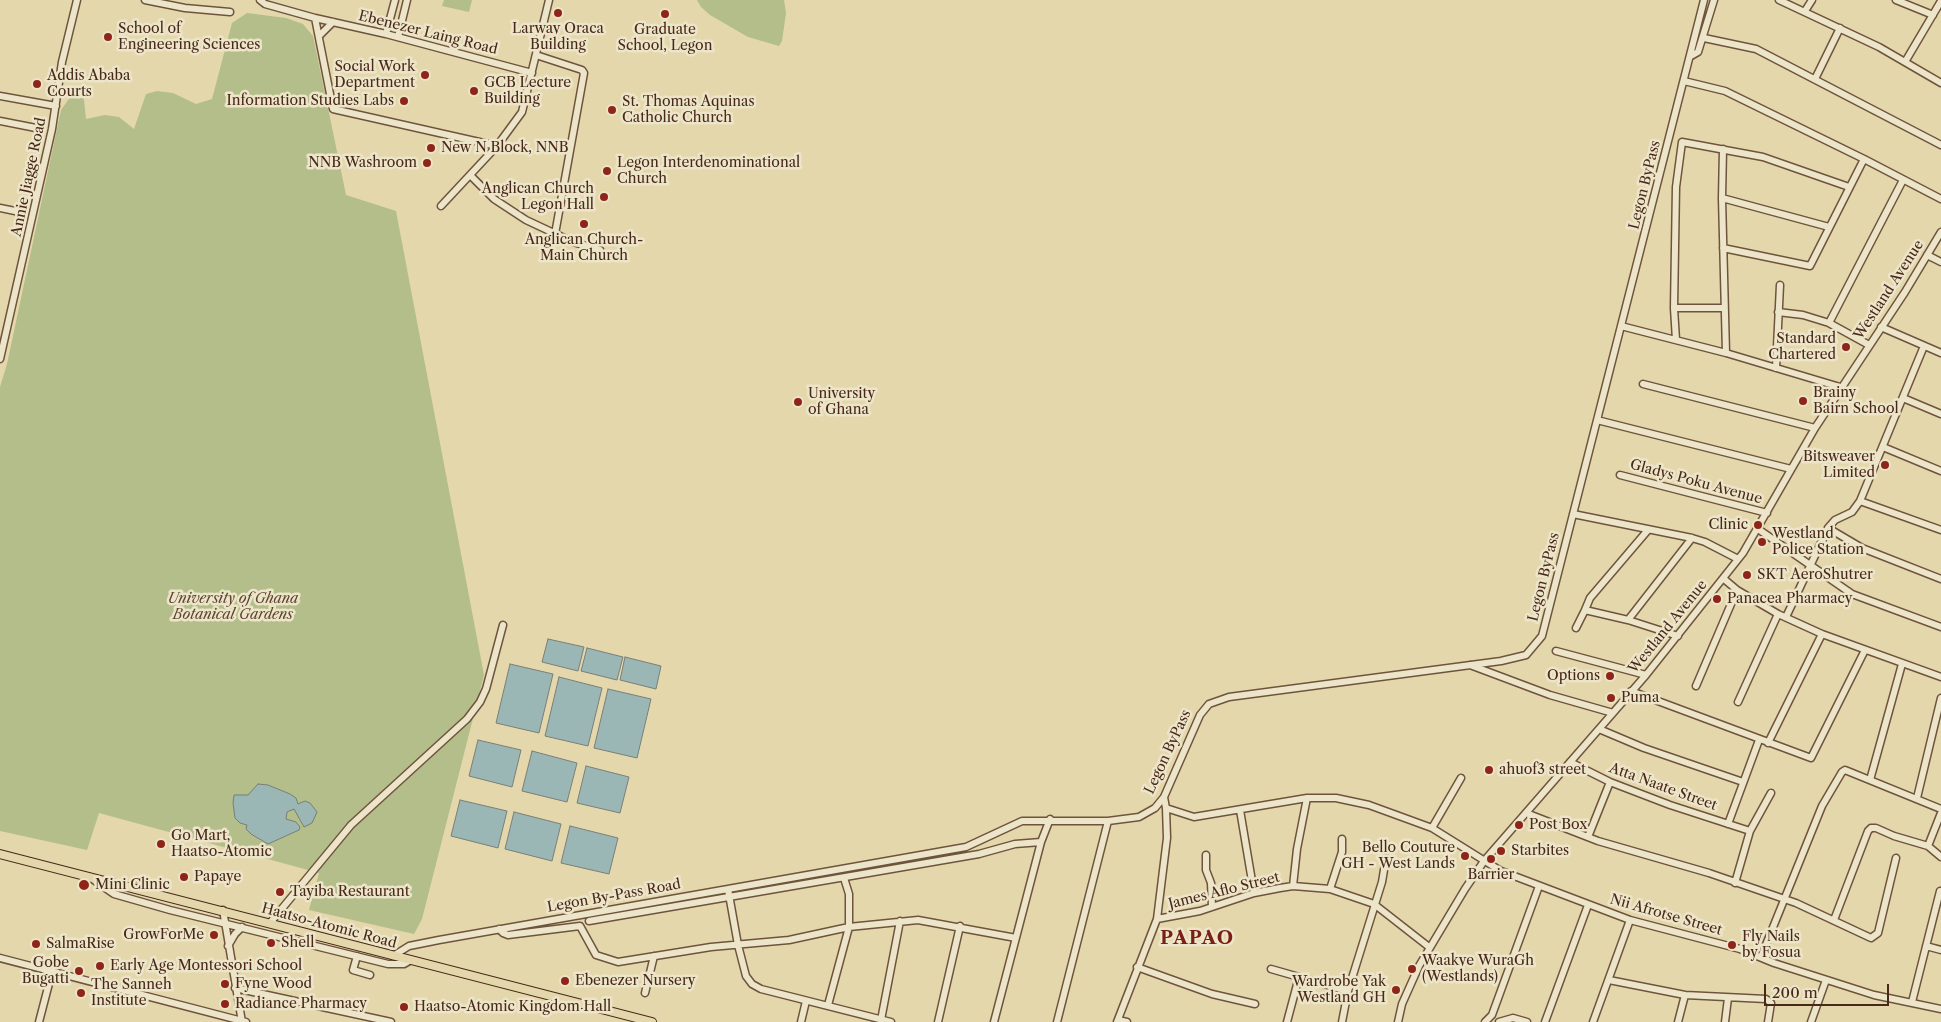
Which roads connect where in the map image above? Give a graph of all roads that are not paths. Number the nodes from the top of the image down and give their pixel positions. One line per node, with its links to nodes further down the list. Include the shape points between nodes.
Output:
1 (77, 0): 31 (street, Annie Jiagge Road, via 62,62)
2 (145, 0): 14 (street)
3 (260, 0): 16 (street, Ebenezer Laing Road)
4 (395, 0): 19 (street)
5 (407, 0): 21 (street)
6 (549, 0): 23 (street)
7 (1704, 0): 24 (street, Legon ByPass)
8 (1714, 0): 22 (street)
9 (1779, 0): 13 (street)
10 (1812, 0): 13 (street)
11 (1896, 0): 15 (street)
12 (1941, 1): 15 (street)
13 (1805, 11): 18 (street)
14 (230, 12)
15 (1933, 15): 25 (street)
16 (315, 18): 17 (street, Ebenezer Laing Road); 20 (street)
17 (333, 22): 19 (street, Ebenezer Laing Road); 20 (street)
18 (1840, 28): 25 (street); 27 (street)
19 (386, 34): 21 (street, Ebenezer Laing Road)
20 (319, 36): 37 (street, via 333,109)
21 (398, 37): 26 (street, Ebenezer Laing Road)
22 (1704, 38): 24 (street, via 1698,52); 27 (street, via 1749,46)
23 (536, 56): 26 (street); 50 (street, via 584,73)
24 (1691, 56): 28 (street, Legon ByPass)
25 (1905, 62): 29 (street)
26 (532, 73): 37 (street, via 522,112)
27 (1815, 79): 36 (street)
28 (1684, 81): 34 (street, Legon ByPass); 39 (street, via 1725,91)
29 (1941, 83)
30 (0, 96): 31 (street)
31 (56, 106): 67 (street, Annie Jiagge Road)
32 (0, 121): 33 (street)
33 (36, 128)
34 (1669, 140): 35 (street); 60 (street, Legon ByPass)
35 (1682, 142): 38 (street); 56 (street, via 1677,167)
36 (1941, 145)
37 (497, 146): 40 (street)
38 (1723, 149): 42 (street, via 1798,168); 43 (street)
39 (1864, 159): 41 (street); 42 (street)
40 (470, 175): 45 (street); 50 (street, via 508,209)
41 (1903, 180): 44 (street); 59 (street)
42 (1849, 187): 48 (street)
43 (1722, 198): 48 (street); 51 (street)
44 (1941, 198)
45 (442, 206)
46 (0, 208): 47 (street)
47 (20, 212)
48 (1830, 227): 51 (street, via 1810,266)
49 (1941, 232): 53 (street, Westland Avenue)
50 (555, 234): 52 (street)
51 (1723, 248): 57 (street)
52 (600, 250)
53 (1927, 255): 54 (street); 61 (street, Westland Avenue)
54 (1941, 262)
55 (1780, 285): 58 (street)
56 (1674, 308): 57 (street); 62 (street)
57 (1724, 308): 65 (street)
58 (1778, 312): 59 (street); 68 (street)
59 (1829, 323): 63 (street)
60 (1621, 326): 62 (street); 73 (street, Legon ByPass)
61 (1881, 327): 63 (street, Westland Avenue); 64 (street)
62 (1676, 340): 65 (street)
63 (1869, 345): 70 (street, Westland Avenue)
64 (1924, 346): 66 (street); 71 (street)
65 (1726, 353): 68 (street)
66 (1941, 353)
67 (0, 359)
68 (1776, 368): 70 (street)
69 (1643, 384): 74 (street)
70 (1840, 387): 74 (street, Westland Avenue)
71 (1903, 398): 72 (street); 75 (street)
72 (1941, 414)
73 (1597, 420): 76 (street); 81 (street, Legon ByPass)
74 (1815, 428): 76 (street, Westland Avenue)
75 (1883, 447): 77 (street); 79 (street)
76 (1791, 469): 80 (street, Westland Avenue)
77 (1941, 471)
78 (1620, 475): 80 (street, Gladys Poku Avenue)
79 (1860, 501): 82 (street, via 1852,512 1835,520); 85 (street)
80 (1767, 513): 83 (street, Westland Avenue)
81 (1573, 514): 84 (street); 103 (street, Legon ByPass, via 1542,636 1526,655)
82 (1828, 528): 88 (street); 90 (street, via 1862,548)
83 (1758, 529): 87 (street, Westland Avenue); 88 (street)
84 (1648, 530): 86 (street); 92 (street, via 1590,598)
85 (1941, 530)
86 (1692, 538): 87 (street); 95 (street)
87 (1738, 559): 89 (street, Westland Avenue)
88 (1809, 566): 94 (street); 97 (street, via 1858,597)
89 (1724, 579): 91 (street); 100 (street, Westland Avenue)
90 (1941, 579)
91 (1737, 590): 93 (street); 107 (street)
92 (1585, 610): 95 (street); 98 (street)
93 (1778, 614): 94 (street); 110 (street)
94 (1786, 617): 99 (street)
95 (1628, 620): 100 (street)
96 (503, 626): 164 (street, via 486,689 471,713 351,825)
97 (1941, 627)
98 (1576, 628)
99 (1822, 634): 101 (street); 114 (street)
100 (1678, 636): 105 (street, Westland Avenue)
101 (1865, 650): 104 (street); 114 (street, via 1814,756 1808,758)
102 (1556, 651): 105 (street)
103 (1468, 664): 111 (street, via 1550,695); 121 (street, Legon ByPass, via 1230,697 1209,704 1200,714)
104 (1902, 664): 106 (street); 117 (street)
105 (1646, 675): 108 (street, Westland Avenue)
106 (1941, 677)
107 (1696, 686)
108 (1631, 691): 111 (street, Westland Avenue); 113 (street)
109 (1941, 698): 123 (street)
110 (1738, 702)
111 (1613, 712): 112 (street, Westland Avenue)
112 (1599, 728): 115 (street, Westland Avenue); 119 (street, via 1637,745)
113 (1759, 740): 114 (street); 119 (street)
114 (1768, 743)
115 (1570, 762): 118 (street, Atta Naate Street); 127 (street, Westland Avenue)
116 (1461, 778): 131 (street)
117 (1870, 780): 123 (street); 153 (street, via 1845,770 1838,775)
118 (1610, 782): 130 (street, Atta Naate Street); 133 (street)
119 (1743, 782): 130 (street)
120 (1771, 793): 132 (street)
121 (1164, 797): 124 (street); 129 (street, Legon ByPass, via 1155,808 1138,817)
122 (1307, 798): 125 (street, Nii Afrotse Street); 131 (street, Nii Afrotse Street, via 1336,798 1396,813); 146 (street)
123 (1917, 798): 126 (street)
124 (1166, 808): 125 (street, Nii Afrotse Street, via 1194,817); 158 (street, via 1167,838)
125 (1240, 810): 151 (street)
126 (1941, 811): 136 (street)
127 (1526, 813): 133 (street); 142 (street, Westland Avenue)
128 (1050, 819): 129 (street, Legon ByPass); 135 (street); 143 (street, Legon ByPass, via 1022,821 966,848)
129 (1108, 821): 210 (street)
130 (1728, 824): 132 (street, Atta Naate Street)
131 (1432, 828): 142 (street, Nii Afrotse Street)
132 (1750, 831): 145 (street)
133 (1588, 838): 145 (street)
134 (1342, 839): 149 (street, via 1343,847)
135 (1041, 842): 143 (street); 169 (street)
136 (1928, 846): 139 (street); 160 (street, via 1876,828 1868,831)
137 (0, 854): 144 (main road, Haatso-Atomic Road)
138 (1206, 855): 156 (street)
139 (1941, 856)
140 (1386, 858): 154 (street)
141 (1896, 858): 160 (street, via 1877,936 1866,937)
142 (1484, 861): 147 (street, Nii Afrotse Street); 173 (street, Westland Avenue)
143 (844, 874): 148 (street, Legon By-Pass Road); 152 (street); 167 (street)
144 (90, 877): 157 (main road, Haatso-Atomic Road); 163 (street, via 106,890 124,898)
145 (1735, 883): 153 (street)
146 (1293, 886): 149 (street, James Aflo Street); 151 (street, James Aflo Street)
147 (1539, 886): 155 (street, Nii Afrotse Street); 198 (street)
148 (728, 889): 152 (street); 168 (street, Legon By-Pass Road)
149 (1330, 889): 154 (street, James Aflo Street)
150 (1940, 890): 172 (street)
151 (1254, 893): 156 (street, James Aflo Street)
152 (730, 898): 161 (street); 170 (street)
153 (1783, 899): 160 (street); 178 (street)
154 (1374, 904): 173 (street, James Aflo Street); 189 (street)
155 (1588, 905): 159 (street, Nii Afrotse Street); 218 (street)
156 (1212, 907): 158 (street, James Aflo Street)
157 (223, 910): 163 (street); 164 (main road, Haatso-Atomic Road)
158 (1157, 919): 181 (street)
159 (1630, 920): 178 (street, Nii Afrotse Street); 186 (street)
160 (1834, 920)
161 (589, 921)
162 (900, 921): 165 (street, via 925,920); 167 (street); 200 (street)
163 (225, 923): 166 (street); 171 (street)
164 (270, 923): 176 (main road, Haatso-Atomic Road)
165 (960, 926): 169 (street); 208 (street)
166 (242, 927): 171 (street); 175 (street)
167 (849, 927): 170 (street, via 790,940); 196 (street)
168 (499, 929): 176 (street, Legon By-Pass Road, via 409,946); 177 (street, via 508,935 577,925 584,929 596,955 605,959 618,962)
169 (1016, 938): 209 (street)
170 (738, 945): 177 (street); 193 (street, via 746,976 752,984)
171 (228, 946): 188 (street)
172 (1926, 946): 174 (street); 194 (street)
173 (1429, 947): 214 (street, Westland Avenue, via 1406,993)
174 (1941, 950)
175 (356, 956): 180 (street, via 395,965); 184 (street, via 353,970)
176 (393, 956): 180 (main road, Haatso-Atomic Road)
177 (654, 956): 190 (street)
178 (1761, 957): 187 (street, Nii Afrotse Street)
179 (0, 958): 183 (street)
180 (411, 960): 205 (main road, Haatso-Atomic Road)
181 (1137, 967): 195 (street, via 1212,994); 202 (street)
182 (1271, 968): 185 (street)
183 (52, 972): 199 (street); 203 (street)
184 (370, 975)
185 (1298, 977): 189 (street); 212 (street)
186 (1609, 980): 191 (street); 219 (street)
187 (1826, 980): 194 (street, Nii Afrotse Street, via 1874,995); 223 (street)
188 (235, 988): 201 (street); 204 (street)
189 (1348, 991): 213 (street)
190 (645, 993)
191 (1685, 995): 192 (street); 220 (street)
192 (1728, 998): 221 (street); 222 (street, via 1770,1000)
193 (806, 1001): 196 (street); 206 (street)
194 (1912, 1002): 197 (street, Nii Afrotse Street)
195 (1255, 1004)
196 (828, 1005): 200 (street)
197 (1941, 1008)
198 (1492, 1015): 215 (street); 216 (street)
199 (229, 1020): 201 (street)
200 (881, 1020): 207 (street)
201 (243, 1021)
202 (1118, 1021): 211 (street)
203 (39, 1022)
204 (392, 1022)
205 (652, 1022)
206 (801, 1022)
207 (890, 1022)
208 (938, 1022)
209 (994, 1022)
210 (1057, 1022)
211 (1127, 1022)
212 (1287, 1022)
213 (1342, 1022)
214 (1398, 1022)
215 (1485, 1022)
216 (1499, 1022): 217 (street, via 1512,1018)
217 (1527, 1022)
218 (1545, 1022)
219 (1593, 1022)
220 (1678, 1022)
221 (1725, 1022)
222 (1768, 1022)
223 (1811, 1022)

